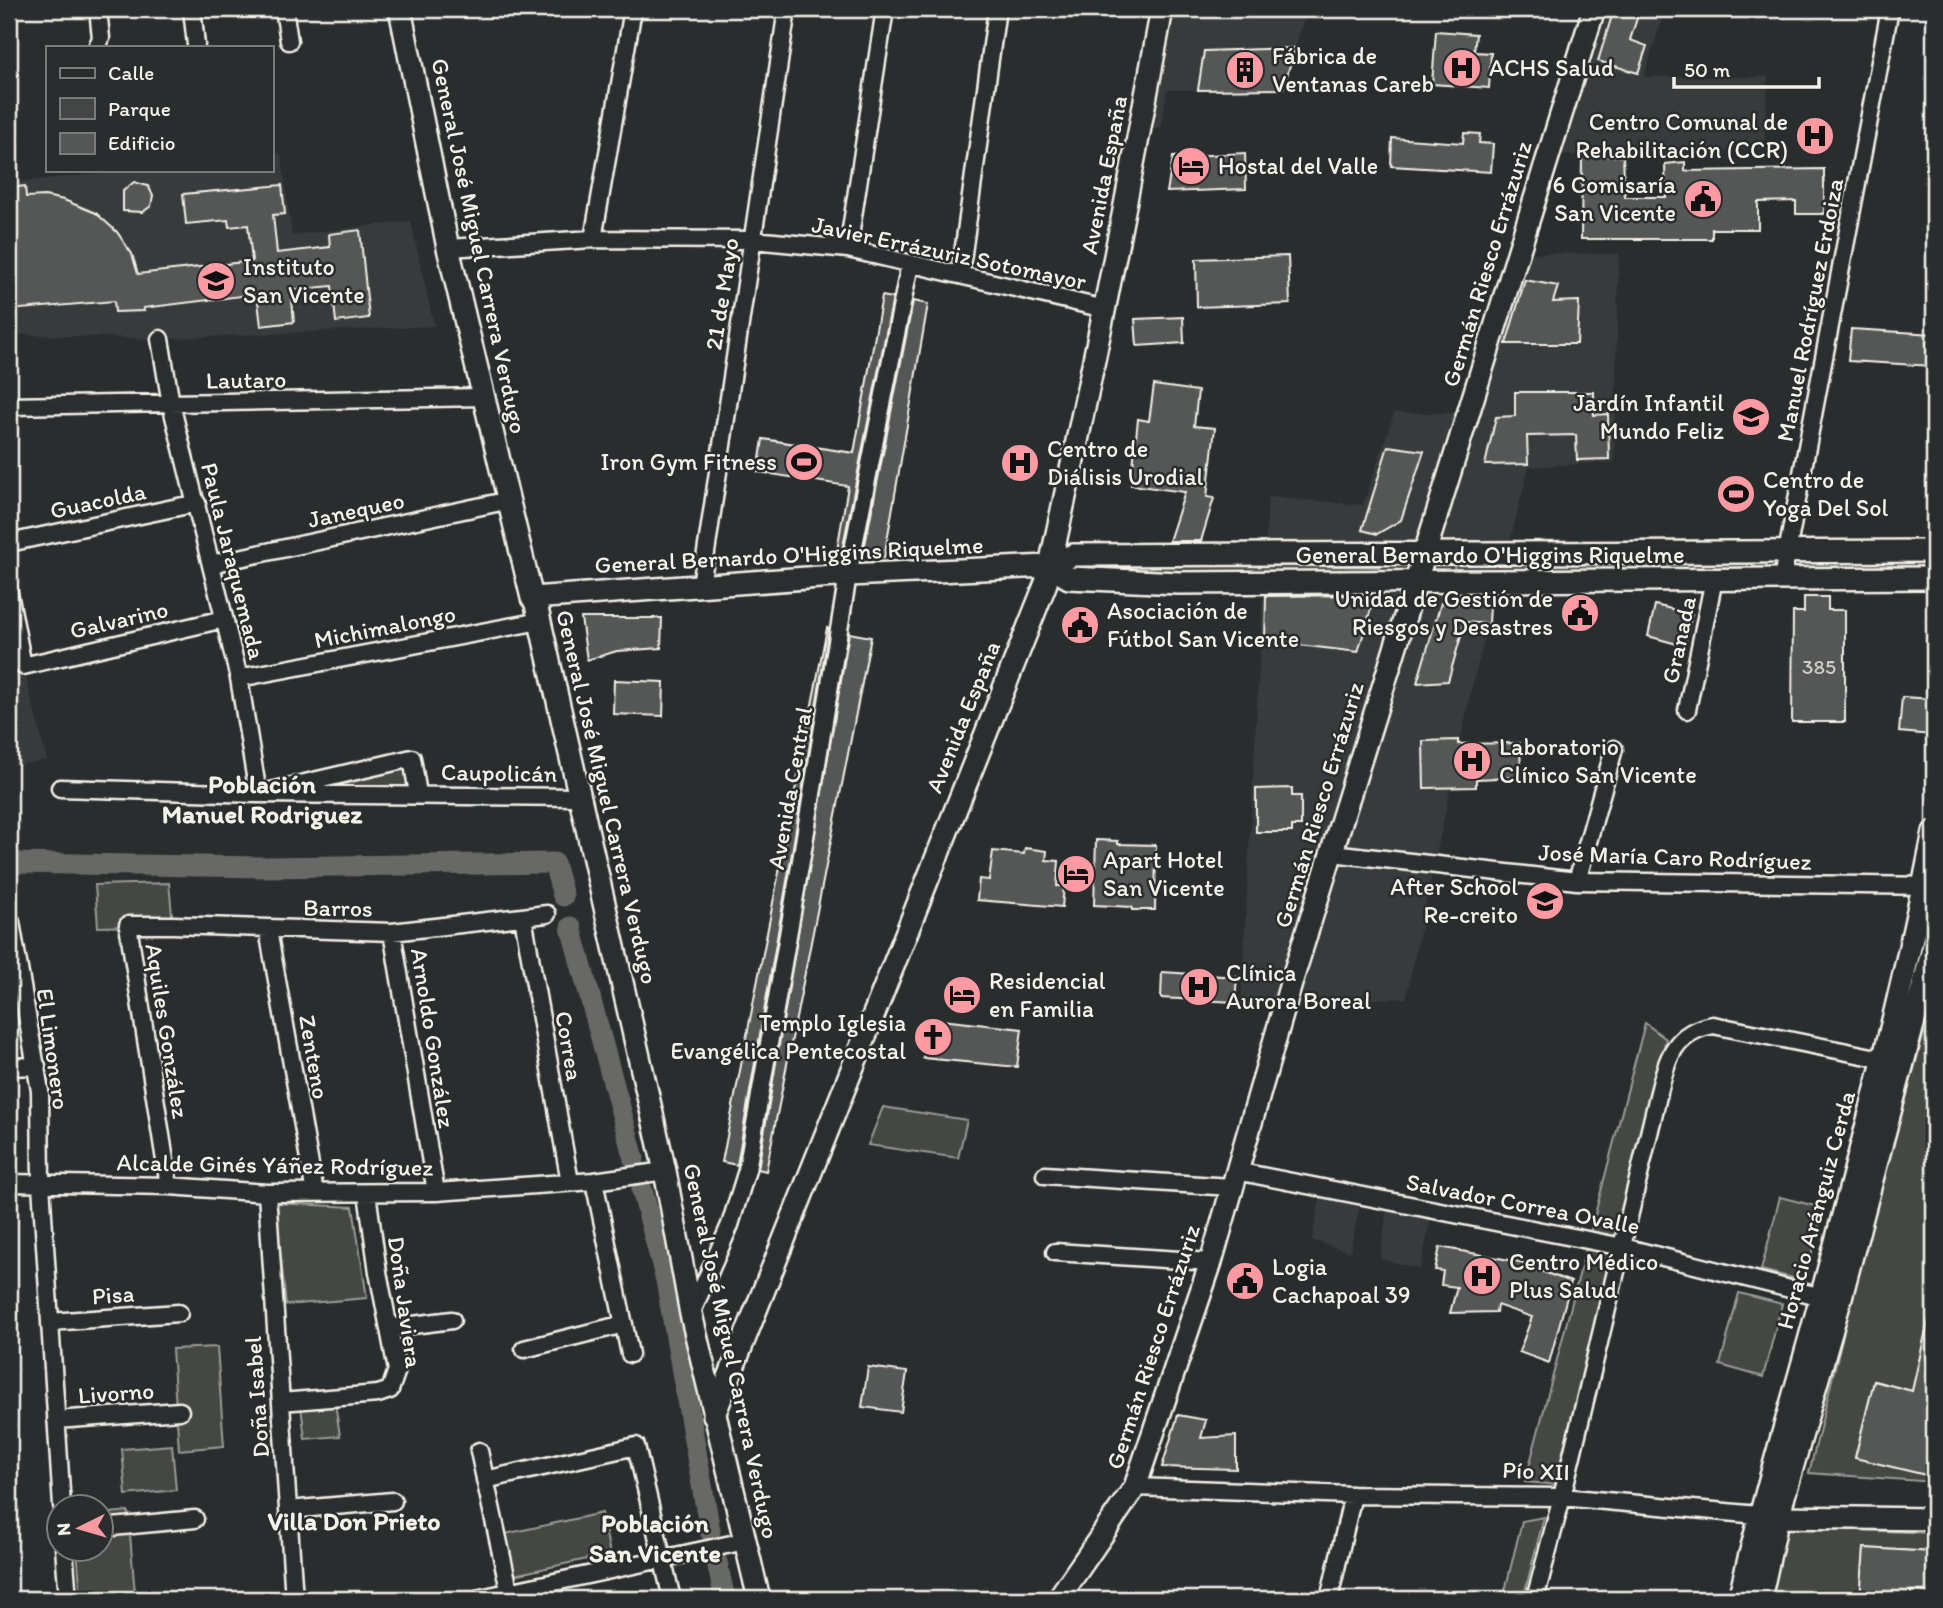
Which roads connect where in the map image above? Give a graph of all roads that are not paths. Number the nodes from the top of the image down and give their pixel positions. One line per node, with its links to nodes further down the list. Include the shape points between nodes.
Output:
1 (98, 9): 14 (street)
2 (192, 9): 13 (street)
3 (284, 9): 12 (street)
4 (400, 9): 17 (street, General José Miguel Carrera Verdugo)
5 (633, 9): 15 (street)
6 (787, 9): 16 (street, 21 de Mayo)
7 (885, 9): 18 (street)
8 (996, 9): 20 (street)
9 (1162, 9): 21 (street, Avenida España)
10 (1594, 9): 31 (street, Germán Riesco Errázuriz)
11 (1890, 9): 30 (street, Manuel Rodríguez Erdoiza)
12 (289, 41)
13 (195, 45)
14 (97, 46)
15 (593, 239): 16 (street, Javier Errázuriz Sotomayor); 17 (street, Javier Errázuriz Sotomayor)
16 (753, 240): 18 (street, Javier Errázuriz Sotomayor); 39 (street, 21 de Mayo)
17 (448, 248): 23 (street, General José Miguel Carrera Verdugo)
18 (848, 249): 19 (street, Javier Errázuriz Sotomayor)
19 (910, 264): 20 (street, Javier Errázuriz Sotomayor); 34 (street, Avenida Central)
20 (960, 275): 21 (street, Javier Errázuriz Sotomayor)
21 (1105, 309): 33 (street, Avenida España)
22 (160, 339): 24 (street, Paula Jaraquemada)
23 (484, 397): 24 (street, Lautaro); 26 (street, General José Miguel Carrera Verdugo)
24 (171, 404): 25 (street, Lautaro); 27 (street, Paula Jaraquemada)
25 (9, 406)
26 (510, 500): 32 (street, Janequeo); 41 (street, General José Miguel Carrera Verdugo)
27 (197, 503): 28 (street, Guacolda); 32 (street, Paula Jaraquemada)
28 (9, 543)
29 (1934, 551): 30 (street, General Bernardo O'Higgins Riquelme)
30 (1785, 552): 31 (street, General Bernardo O'Higgins Riquelme); 37 (street, Manuel Rodríguez Erdoiza)
31 (1425, 553): 33 (street, General Bernardo O'Higgins Riquelme, via 1073,555); 38 (street, Germán Riesco Errázuriz)
32 (211, 564): 42 (street, Paula Jaraquemada)
33 (1049, 566): 34 (street, General Bernardo O'Higgins Riquelme); 38 (street, General Bernardo O'Higgins Riquelme, via 1069,578 1083,579); 91 (street, Avenida España)
34 (848, 575): 39 (street, General Bernardo O'Higgins Riquelme); 82 (street, Avenida Central, via 747,1170 730,1224)
35 (1934, 578): 37 (street, General Bernardo O'Higgins Riquelme)
36 (1714, 579): 37 (street, General Bernardo O'Higgins Riquelme); 38 (street, General Bernardo O'Higgins Riquelme); 45 (street, Granada)
37 (1782, 579)
38 (1416, 583): 52 (street, Germán Riesco Errázuriz)
39 (701, 586): 41 (street, General Bernardo O'Higgins Riquelme)
40 (9, 593): 42 (street, Galvarino, via 23,666)
41 (532, 598): 43 (street, General José Miguel Carrera Verdugo)
42 (225, 619): 44 (street, Paula Jaraquemada)
43 (540, 621): 44 (street, Michimalongo); 50 (street, General José Miguel Carrera Verdugo)
44 (239, 678): 48 (street, Paula Jaraquemada)
45 (1687, 710)
46 (1614, 749): 53 (street)
47 (60, 788): 48 (street, Caupolicán)
48 (258, 794): 49 (street, Caupolicán); 49 (street, Caupolicán, via 412,758)
49 (418, 794): 50 (street, Caupolicán)
50 (580, 797): 65 (street, General José Miguel Carrera Verdugo)
51 (1934, 832): 54 (street, Horacio Aránguiz Cerda)
52 (1332, 853): 53 (street, José María Caro Rodríguez); 67 (street, Germán Riesco Errázuriz)
53 (1577, 881): 54 (street, José María Caro Rodríguez)
54 (1929, 887): 62 (street, Horacio Aránguiz Cerda)
55 (547, 914): 56 (street, Barros)
56 (523, 917): 60 (street, Barros); 69 (street, Correa)
57 (10, 922): 63 (street, El Limonero)
58 (128, 925): 59 (street, Barros); 72 (street, Aquiles González)
59 (268, 930): 60 (street, Barros); 75 (street, Zenteno)
60 (393, 932): 74 (street, Arnoldo González)
61 (1934, 944): 62 (street, Horacio Aránguiz Cerda)
62 (1893, 1061): 77 (street, via 1713,1025 1689,1032 1677,1043 1666,1067); 80 (street, Horacio Aránguiz Cerda)
63 (37, 1066): 64 (street); 71 (street, El Limonero)
64 (9, 1067)
65 (665, 1171): 68 (street, Alcalde Ginés Yáñez Rodríguez); 82 (street, General José Miguel Carrera Verdugo)
66 (1045, 1175): 67 (street, Salvador Correa Ovalle)
67 (1233, 1179): 77 (street, Salvador Correa Ovalle); 79 (street, Germán Riesco Errázuriz)
68 (594, 1181): 69 (street, Alcalde Ginés Yáñez Rodríguez); 85 (street)
69 (570, 1182): 74 (street, Alcalde Ginés Yáñez Rodríguez)
70 (9, 1183): 71 (street, Alcalde Ginés Yáñez Rodríguez)
71 (41, 1184): 72 (street, Alcalde Ginés Yáñez Rodríguez); 84 (street, El Limonero)
72 (169, 1186): 73 (street, Alcalde Ginés Yáñez Rodríguez)
73 (267, 1192): 75 (street, Alcalde Ginés Yáñez Rodríguez); 89 (street, Doña Isabel)
74 (436, 1192): 76 (street, Alcalde Ginés Yáñez Rodríguez)
75 (315, 1193): 76 (street, Alcalde Ginés Yáñez Rodríguez)
76 (367, 1193): 86 (street, Doña Javiera)
77 (1623, 1247): 80 (street, Salvador Correa Ovalle); 98 (street)
78 (1055, 1252): 79 (street)
79 (1211, 1262): 95 (street, Germán Riesco Errázuriz)
80 (1830, 1299): 101 (street, Horacio Aránguiz Cerda)
81 (179, 1313): 84 (street, Pisa)
82 (691, 1314): 91 (street, General José Miguel Carrera Verdugo)
83 (452, 1320): 86 (street)
84 (50, 1322): 92 (street, El Limonero)
85 (624, 1324): 87 (street); 88 (street)
86 (389, 1328): 89 (street, Doña Javiera, via 397,1370 390,1390 368,1396)
87 (524, 1349)
88 (630, 1354)
89 (281, 1402): 100 (street, Doña Isabel)
90 (180, 1411): 92 (street, Livorno)
91 (714, 1415): 105 (street, General José Miguel Carrera Verdugo)
92 (56, 1420): 96 (street, El Limonero)
93 (479, 1451): 94 (street)
94 (485, 1480): 106 (street, via 636,1446); 108 (street)
95 (1135, 1487): 97 (street, Pío XII); 114 (street, Germán Riesco Errázuriz)
96 (60, 1492)
97 (1353, 1495): 98 (street, Pío XII); 115 (street)
98 (1563, 1497): 101 (street, Pío XII); 116 (street)
99 (393, 1501): 100 (street)
100 (288, 1510): 110 (street, Doña Isabel)
101 (1768, 1516): 103 (street, Pío XII); 117 (street, Horacio Aránguiz Cerda); 118 (street, Horacio Aránguiz Cerda)
102 (195, 1519): 104 (street)
103 (1934, 1520)
104 (116, 1527)
105 (746, 1541): 106 (street); 113 (street, General José Miguel Carrera Verdugo)
106 (664, 1559): 108 (street); 112 (street)
107 (65, 1562): 109 (street)
108 (511, 1596): 111 (street)
109 (68, 1599)
110 (293, 1599)
111 (476, 1599)
112 (672, 1599)
113 (760, 1599)
114 (1058, 1599)
115 (1329, 1599)
116 (1535, 1599)
117 (1738, 1599)
118 (1760, 1599)

